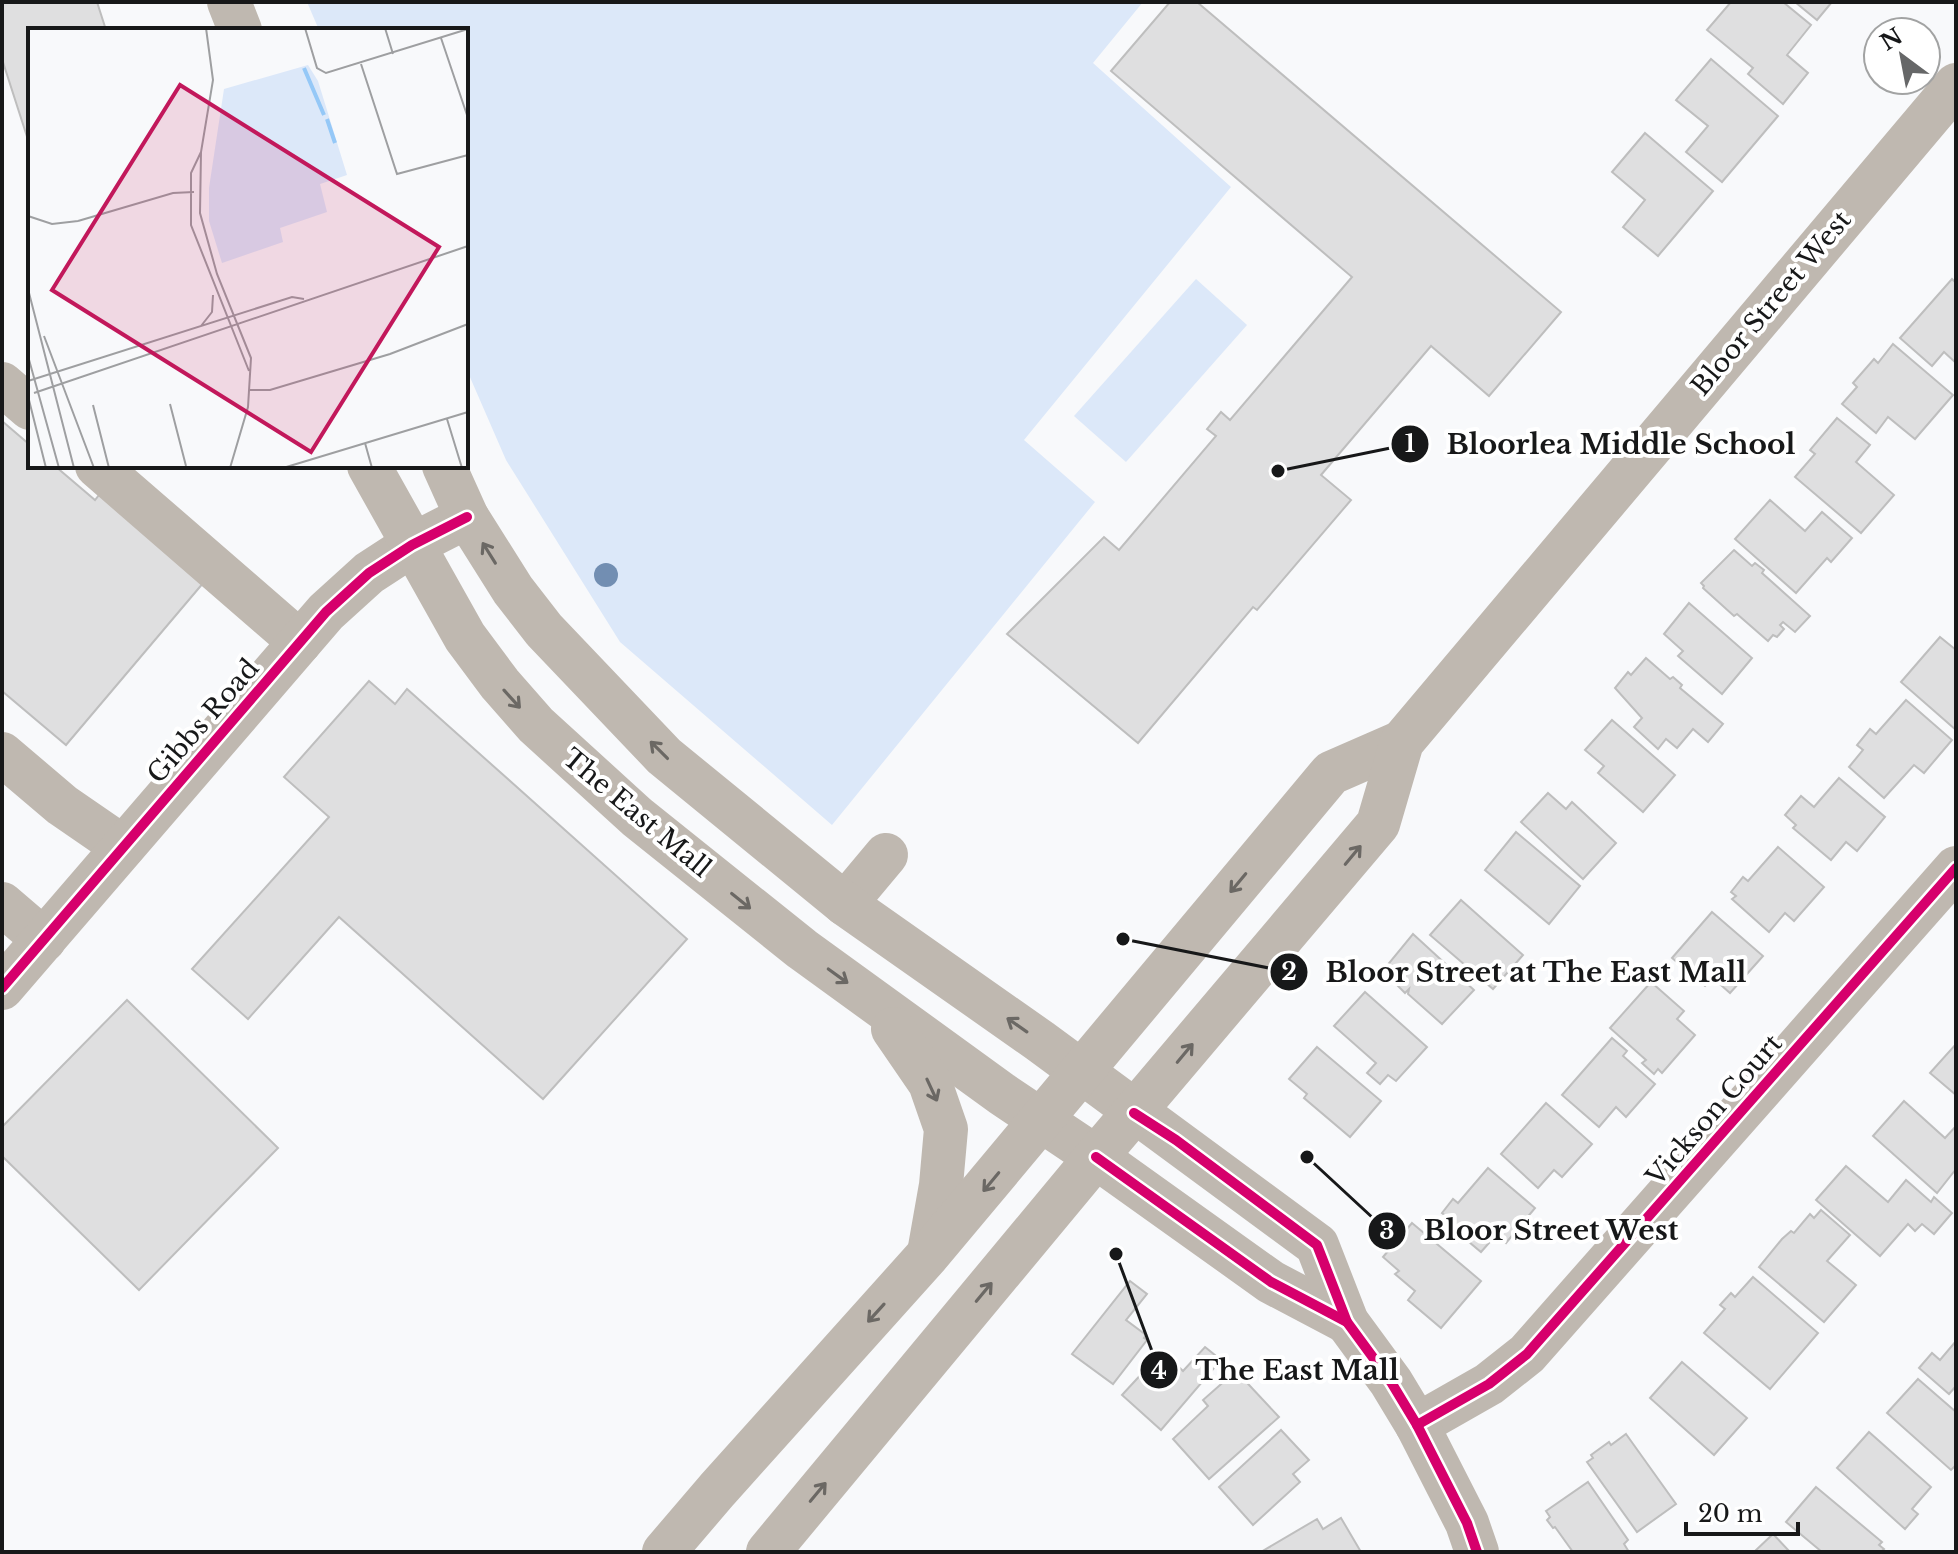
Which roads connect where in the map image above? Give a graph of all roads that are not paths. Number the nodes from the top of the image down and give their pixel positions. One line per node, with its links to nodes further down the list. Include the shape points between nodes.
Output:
1 (229, 2): 2 (main road)
2 (239, 28)
3 (1956, 85): 12 (main road, Bloor Street West)
4 (2, 384): 5 (main road)
5 (28, 406)
6 (99, 468): 11 (main road)
7 (370, 468): 10 (main road, The East Mall)
8 (445, 468): 9 (main road, The East Mall)
9 (467, 517): 10 (main road, Gibbs Road); 18 (main road, The East Mall, one-way to 9, via 664,756 544,630)
10 (412, 545): 11 (main road, Gibbs Road, via 369,573); 20 (main road, The East Mall, one-way to 20, via 465,637 536,725 637,817)
11 (300, 642): 14 (main road, Gibbs Road)
12 (1402, 742): 23 (main road, Bloor Street West, one-way to 23, via 1331,773); 24 (main road, Bloor Street West, one-way to 12, via 1378,824)
13 (2, 754): 14 (main road)
14 (123, 847): 19 (main road, Gibbs Road)
15 (886, 855): 18 (main road)
16 (1956, 868): 29 (main road, Vickson Court, via 1527,1354 1489,1384)
17 (2, 904): 19 (main road)
18 (845, 904): 20 (main road); 23 (main road, The East Mall, one-way to 18)
19 (44, 940): 21 (main road, Gibbs Road)
20 (802, 949): 22 (main road, The East Mall, one-way to 22)
21 (2, 988)
22 (874, 1002): 25 (main road, The East Mall); 27 (main road, one-way to 27, via 930,1083 946,1129)
23 (1079, 1072): 24 (main road, The East Mall); 25 (main road, Bloor Street West)
24 (1134, 1113): 26 (main road, Bloor Street West); 28 (main road, The East Mall, via 1317,1245)
25 (1041, 1122): 26 (main road, The East Mall); 27 (main road, Bloor Street West, one-way to 27)
26 (1096, 1157): 28 (main road, The East Mall, via 1271,1282); 31 (main road, Bloor Street West, one-way to 26)
27 (928, 1255): 30 (main road, Bloor Street West, one-way to 30)
28 (1347, 1322): 29 (main road, The East Mall)
29 (1417, 1425): 32 (main road, The East Mall)
30 (664, 1552)
31 (768, 1552)
32 (1477, 1552)

